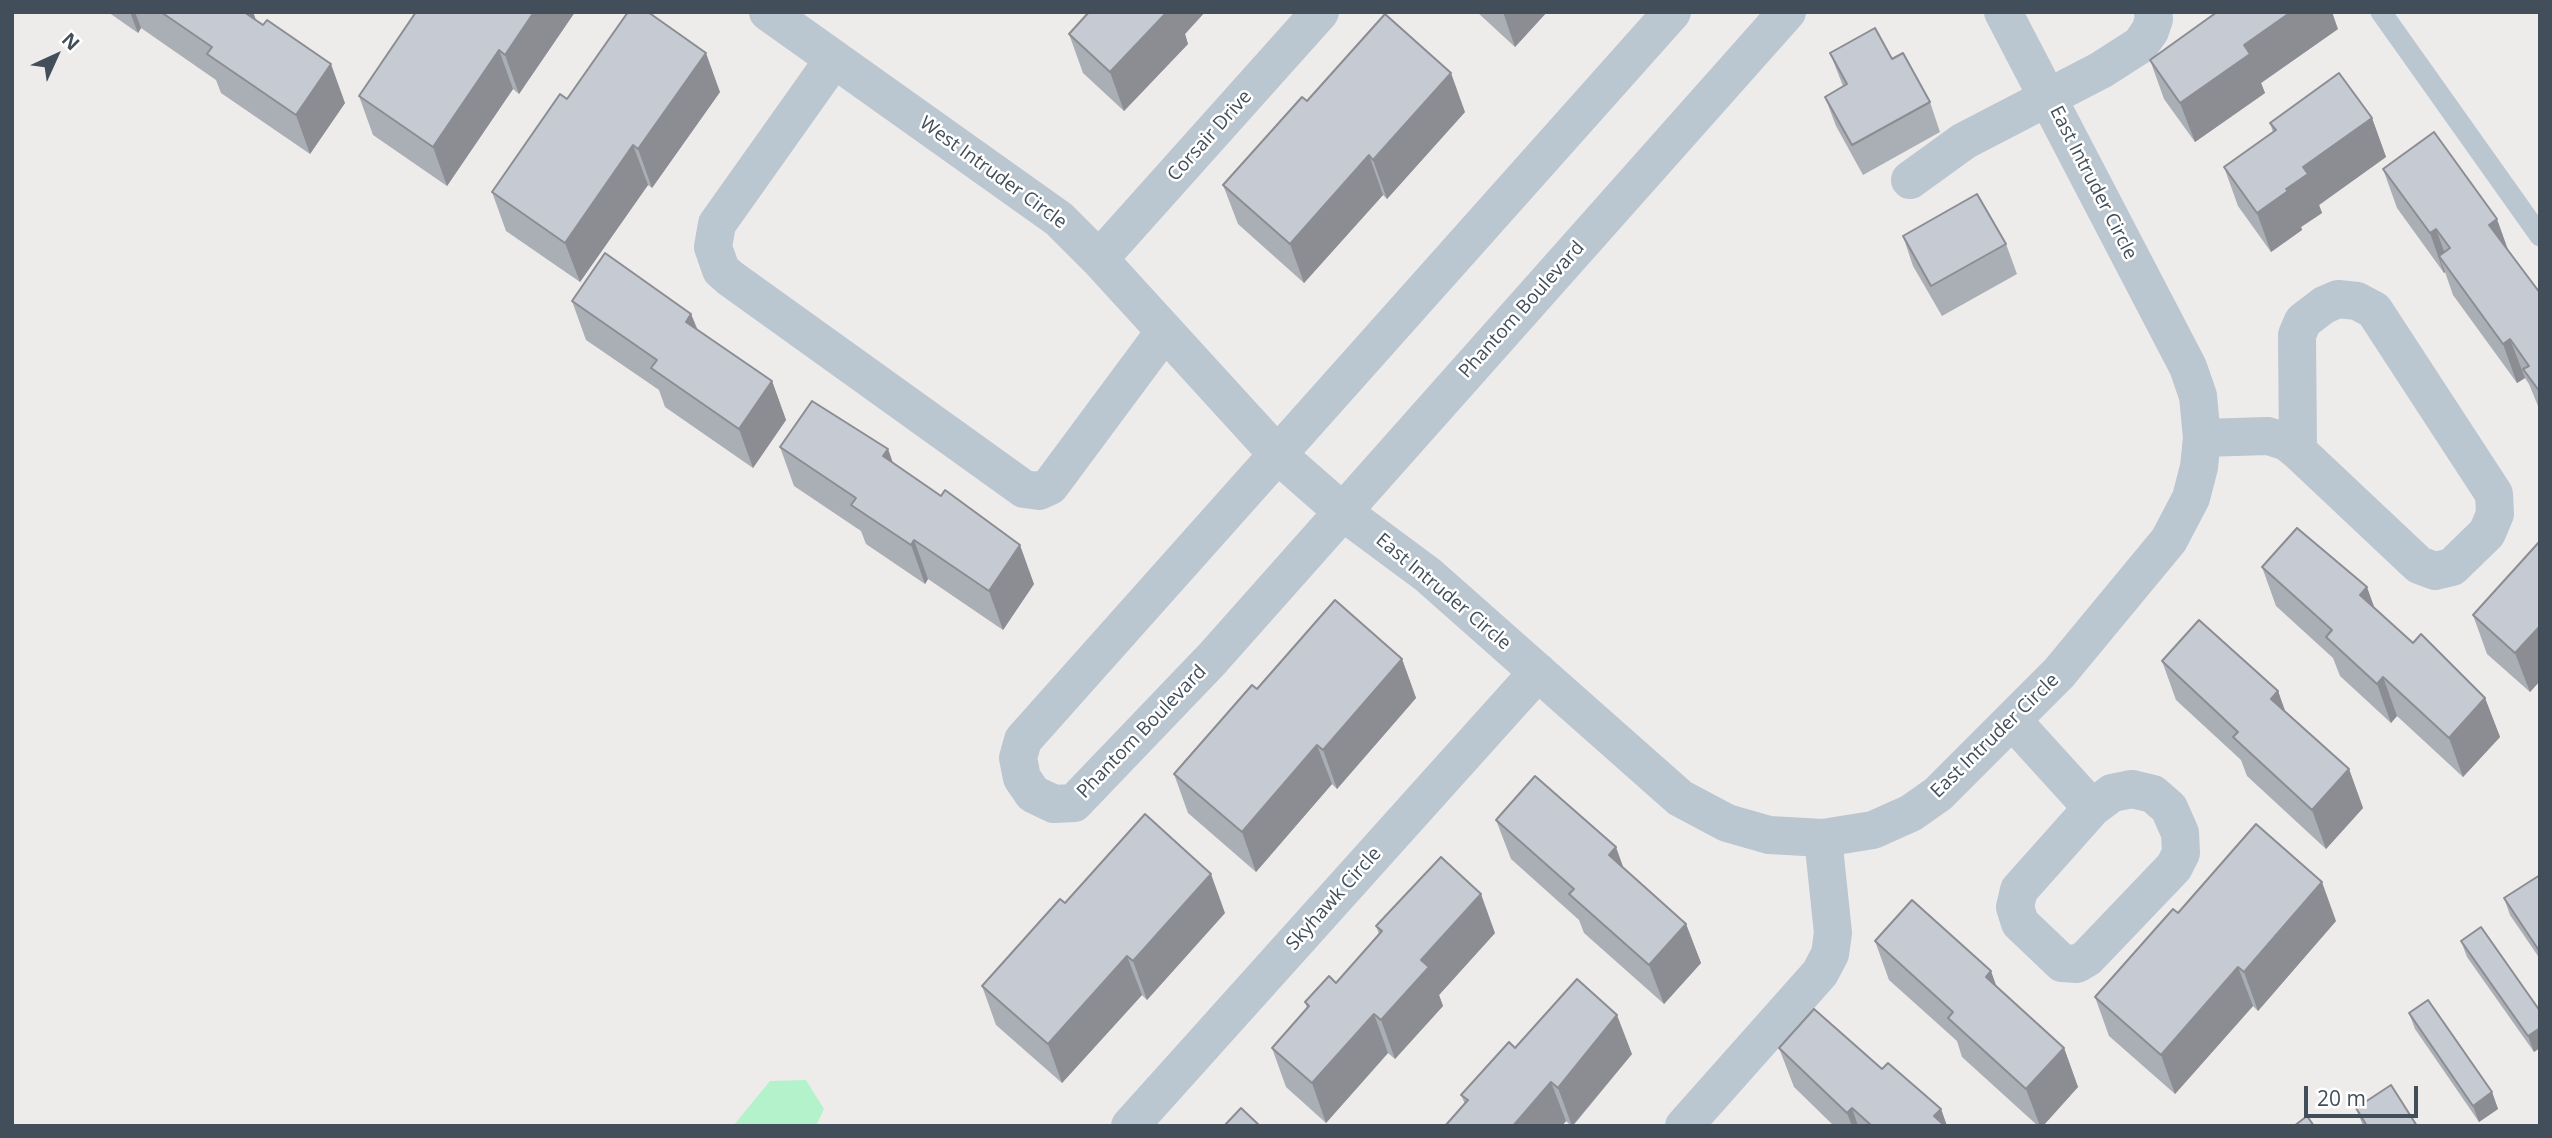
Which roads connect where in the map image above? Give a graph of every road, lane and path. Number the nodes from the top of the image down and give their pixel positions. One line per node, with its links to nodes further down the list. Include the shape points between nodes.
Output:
1 (768, 12): 8 (street, West Intruder Circle)
2 (1320, 12): 12 (street, Corsair Drive)
3 (1672, 12): 16 (street, Phantom Boulevard)
4 (1787, 12): 17 (street, Phantom Boulevard)
5 (2003, 12): 9 (street, East Intruder Circle)
6 (2153, 12): 9 (street, via 2150,31 2140,44)
7 (2381, 12): 11 (lane)
8 (834, 58): 12 (street, West Intruder Circle, via 1059,219); 13 (street, via 717,224 713,247 721,270 730,278 1024,489 1039,491 1050,486)
9 (2048, 97): 10 (street, via 1964,141); 14 (street, East Intruder Circle, via 2188,367 2198,396)
10 (1910, 180)
11 (2540, 236)
12 (1099, 259): 13 (street, West Intruder Circle)
13 (1165, 331): 16 (street, West Intruder Circle)
14 (2202, 438): 15 (street, via 2268,436); 19 (street, East Intruder Circle, via 2191,498 2169,540 2059,673)
15 (2298, 451): 15 (street, via 2419,565 2435,571 2452,567 2487,533 2495,514 2494,494 2484,476 2374,310 2357,301 2338,299 2324,305 2303,321 2297,335)
16 (1278, 455): 17 (street, East Intruder Circle); 17 (street, Phantom Boulevard, via 1023,740 1018,758 1022,778 1033,794 1055,804 1074,803 1212,659)
17 (1343, 512): 18 (street, East Intruder Circle, via 1428,576)
18 (1538, 672): 21 (street, East Intruder Circle, via 1680,798 1727,823 1769,835); 23 (street, Skyhawk Circle)
19 (2012, 720): 20 (street); 21 (street, East Intruder Circle, via 1938,794 1911,813 1872,830)
20 (2092, 808): 20 (street, via 2019,890 2015,907 2020,923 2063,963 2077,964 2087,958 2174,867 2181,853 2180,834 2169,808 2153,794 2132,789 2112,793)
21 (1823, 838): 22 (street, via 1833,933 1830,954 1820,973)
22 (1698, 1121)
23 (1130, 1126)

